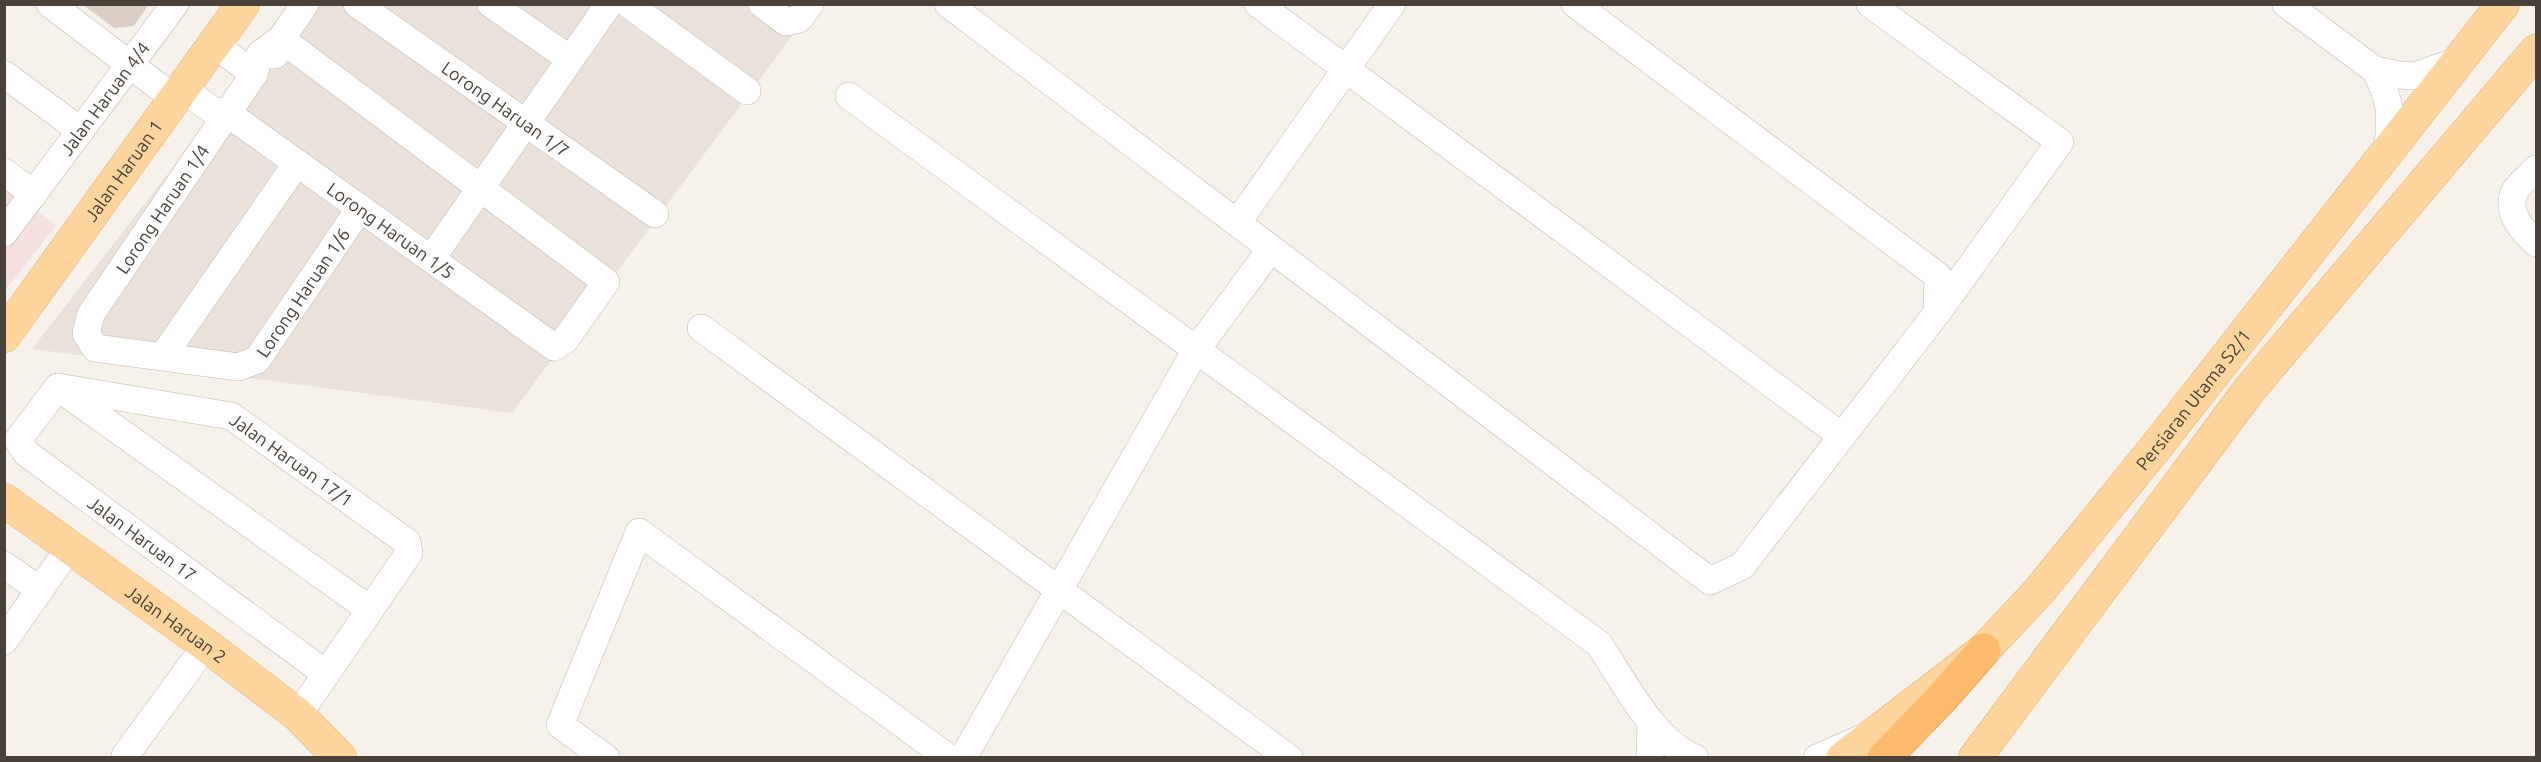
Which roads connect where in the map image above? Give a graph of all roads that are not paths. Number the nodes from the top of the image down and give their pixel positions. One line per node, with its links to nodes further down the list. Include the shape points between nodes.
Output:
1 (50, 4): 23 (street, Lorong Haruan 1/5)
2 (175, 4): 23 (street, Jalan Haruan 4/4)
3 (243, 4): 19 (main road, Jalan Haruan 1)
4 (305, 4): 18 (street, Lorong Haruan 1/4)
5 (357, 4): 32 (street, Lorong Haruan 1/7)
6 (491, 4): 20 (street)
7 (609, 4): 20 (street)
8 (627, 4): 29 (street)
9 (762, 4): 10 (street, via 786,22 799,19)
10 (810, 4)
11 (948, 4): 42 (street)
12 (1258, 4): 24 (street)
13 (1392, 4): 24 (street)
14 (1575, 4): 47 (street, via 1938,276)
15 (1870, 4): 47 (street, via 2060,142)
16 (2286, 4): 25 (street)
17 (2503, 5): 21 (main road, Persiaran Utama S2/1)
18 (281, 39): 27 (street, Lorong Haruan 1/4, via 260,54); 38 (street)
19 (214, 44): 27 (street); 28 (main road, Jalan Haruan 1)
20 (570, 59): 32 (street)
21 (2460, 60): 25 (street, via 2415,76); 34 (main road, Persiaran Utama S2/1)
22 (2531, 62): 78 (main road, via 2250,389)
23 (131, 65): 28 (street, Lorong Haruan 1/5); 33 (street, Jalan Haruan 4/4)
24 (1346, 70): 42 (street); 54 (street)
25 (2375, 70): 34 (street, via 2390,105)
26 (4, 74): 33 (street)
27 (254, 75): 31 (street, Lorong Haruan 1/4)
28 (183, 88): 31 (street, Lorong Haruan 1/5, via 221,99); 49 (main road, Jalan Haruan 1)
29 (747, 92)
30 (849, 96): 51 (street)
31 (227, 113): 35 (street, Lorong Haruan 1/5); 50 (street, Lorong Haruan 1/4, via 91,314 86,333)
32 (526, 123): 38 (street); 41 (street, Lorong Haruan 1/7)
33 (81, 131): 39 (street, Jalan Haruan 4/4)
34 (2387, 155): 63 (main road, Persiaran Utama S2/1, via 2040,590)
35 (297, 163): 40 (street, Lorong Haruan 1/5); 52 (street)
36 (2536, 169): 44 (street, via 2514,192 2511,204 2516,220)
37 (4, 172): 39 (street)
38 (479, 189): 46 (street); 46 (street, Lorong Haruan 1/5, via 606,282 565,340 554,347)
39 (34, 194): 43 (street, Jalan Haruan 4/4)
40 (360, 208): 46 (street, Lorong Haruan 1/5); 52 (street, Lorong Haruan 1/6, via 257,360 238,367)
41 (655, 213)
42 (1237, 224): 45 (street)
43 (6, 226)
44 (2536, 243)
45 (1272, 249): 51 (street); 54 (street, via 1710,581 1742,566)
46 (431, 259)
47 (1936, 313): 54 (street)
48 (701, 328): 58 (street)
49 (4, 336)
50 (95, 348): 52 (street, Lorong Haruan 1/6)
51 (1196, 350): 58 (street); 66 (street, via 1599,644)
52 (163, 356)
53 (57, 387): 60 (street); 60 (street, Jalan Haruan 17/1, via 231,416 407,542 409,553); 64 (street, Jalan Haruan 17, via 18,440 26,453)
54 (1842, 436)
55 (4, 500): 56 (main road, Jalan Haruan 2)
56 (70, 547): 59 (street); 62 (main road, Jalan Haruan 2)
57 (4, 565): 59 (street)
58 (1059, 590): 72 (street); 73 (street)
59 (37, 594): 61 (street)
60 (369, 609): 64 (street)
61 (4, 641)
62 (206, 645): 65 (main road, Jalan Haruan 2); 69 (street)
63 (1984, 650): 67 (highway, via 1942,698)
64 (326, 673): 65 (street)
65 (298, 715): 68 (main road, Jalan Haruan 2)
66 (1651, 723): 74 (street); 75 (street)
67 (1880, 745): 76 (street); 77 (main road)
68 (333, 755)
69 (125, 756)
70 (606, 758): 71 (street, via 560,725 639,532)
71 (949, 758)
72 (963, 758)
73 (1289, 758)
74 (1650, 758)
75 (1695, 758)
76 (1817, 758)
77 (1843, 758)
78 (1975, 758)

